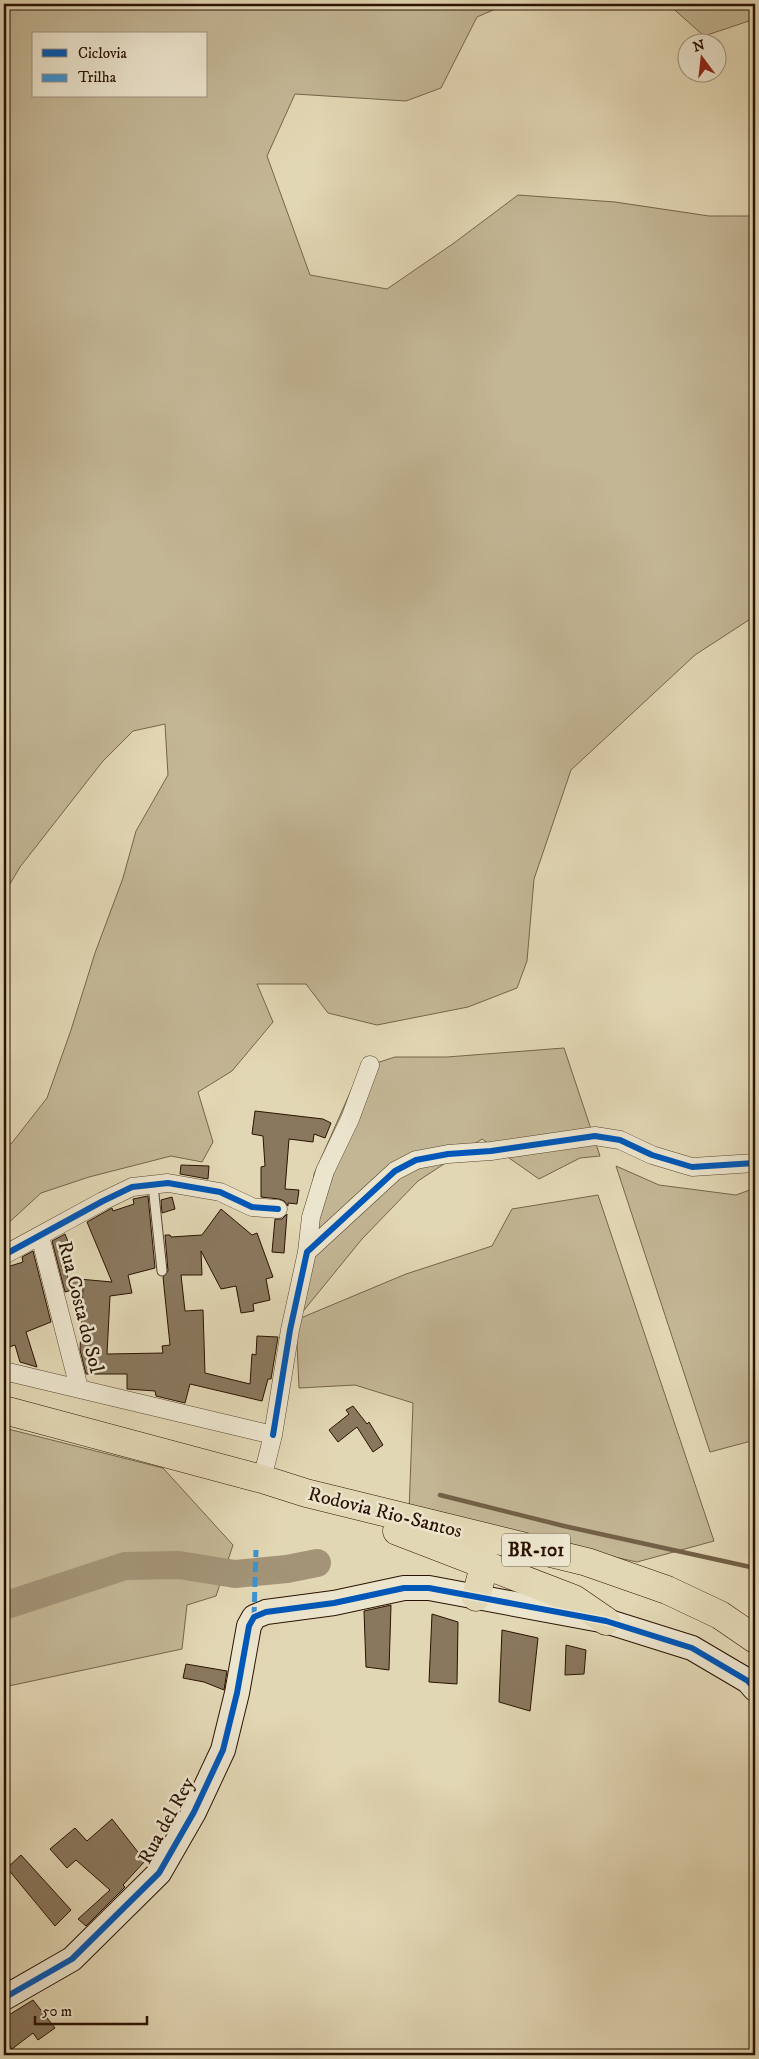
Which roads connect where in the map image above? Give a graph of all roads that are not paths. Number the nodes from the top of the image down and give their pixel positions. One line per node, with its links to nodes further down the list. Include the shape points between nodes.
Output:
1 (370, 1065): 6 (street, via 350,1119 325,1171 311,1217)
2 (755, 1163): 6 (street, via 692,1167 652,1155 620,1140 595,1136 416,1160 395,1171)
3 (153, 1185): 4 (street, via 168,1183 220,1192 252,1207); 5 (street, via 132,1187); 8 (lane)
4 (278, 1209)
5 (40, 1236): 7 (street); 10 (street, Rua Costa do Sol)
6 (307, 1252): 12 (street)
7 (4, 1255)
8 (162, 1271)
9 (4, 1371): 10 (street)
10 (79, 1388): 12 (street)
11 (4, 1410): 13 (highway, Rodovia Rio-Santos / BR-101)
12 (272, 1435): 13 (street)
13 (262, 1479): 14 (highway, Rodovia Rio-Santos / BR-101)
14 (306, 1493): 15 (highway); 18 (highway, Rodovia Rio-Santos / BR-101, via 587,1562 667,1590 720,1615)
15 (484, 1566): 16 (highway); 17 (highway, via 574,1599)
16 (476, 1597): 17 (street); 20 (street, Rua del Rey, via 429,1588 404,1588 334,1603 266,1612 254,1617 249,1626 223,1750 194,1812 159,1874 72,1959)
17 (606, 1621): 19 (street, via 692,1648 748,1680)
18 (755, 1639)
19 (755, 1689)
20 (4, 1998)

